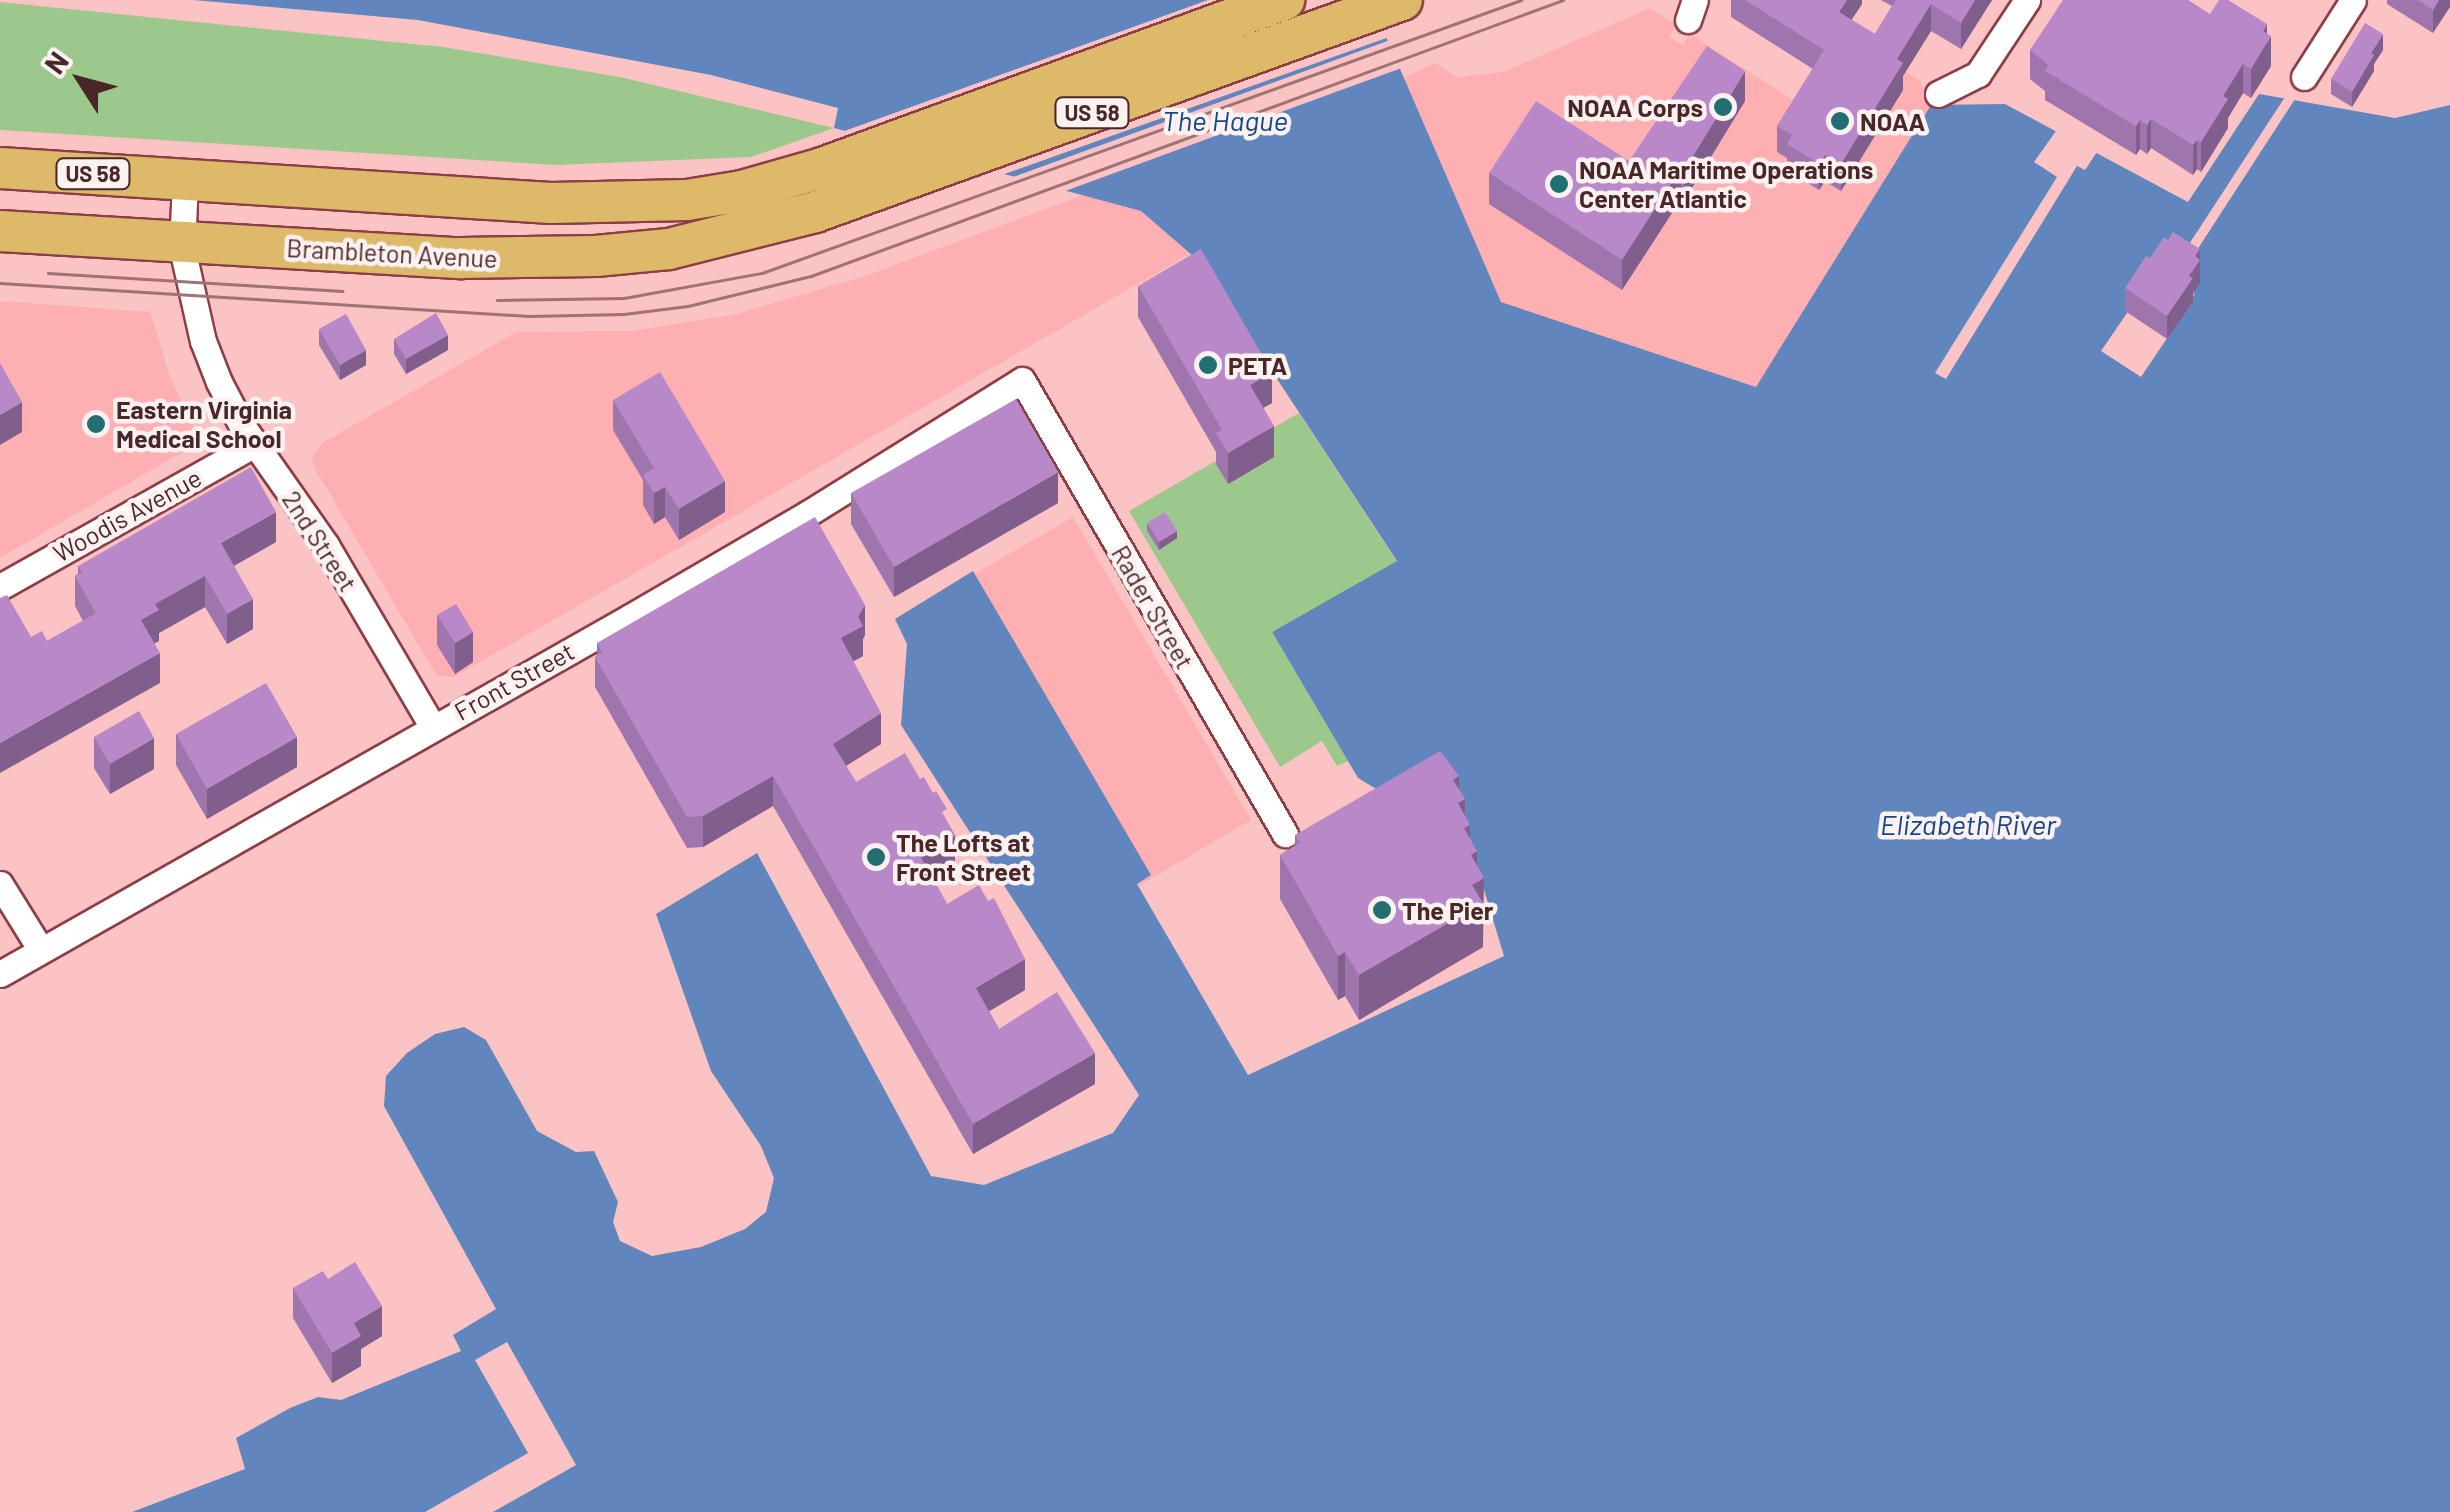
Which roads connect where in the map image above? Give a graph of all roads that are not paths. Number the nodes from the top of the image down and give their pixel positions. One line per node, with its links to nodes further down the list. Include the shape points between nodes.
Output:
1 (1284, 0): 8 (main road, US 58, via 822,168 687,200 591,205)
2 (1402, 0): 10 (main road, Brambleton Avenue / US 58, via 780,222 669,249 532,258)
3 (2027, 0): 6 (street, via 1978,74)
4 (2353, 0): 5 (street)
5 (2304, 77)
6 (1938, 94)
7 (0, 168): 8 (main road, US 58)
8 (185, 180): 10 (street, 2nd Street)
9 (0, 230): 10 (main road, Brambleton Avenue / US 58)
10 (182, 241): 12 (street, 2nd Street, via 207,352)
11 (1022, 380): 14 (street, Front Street, via 808,514); 15 (street, Rader Street)
12 (255, 444): 13 (street, Woodis Avenue); 14 (street, 2nd Street, via 320,535)
13 (0, 587)
14 (432, 726): 17 (street, Front Street)
15 (1285, 834)
16 (0, 884): 17 (street)
17 (40, 950): 18 (street, Front Street)
18 (0, 974)

